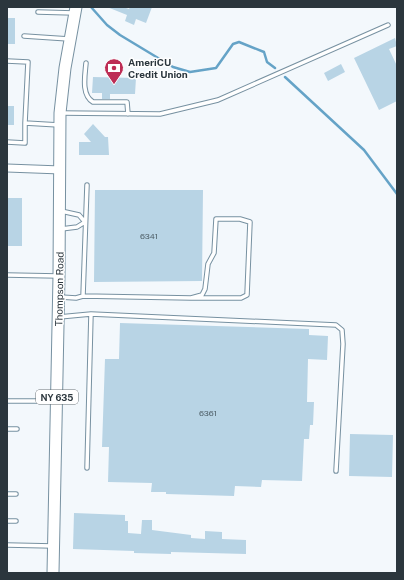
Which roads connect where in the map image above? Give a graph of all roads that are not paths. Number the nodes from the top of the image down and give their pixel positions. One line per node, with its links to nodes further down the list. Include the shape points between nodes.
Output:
1 (75, 10): 2 (lane); 5 (main road, Thompson Road / NY 635)
2 (38, 12)
3 (388, 25): 9 (lane, via 218,100 160,114)
4 (24, 36): 5 (lane)
5 (70, 40): 8 (main road, Thompson Road / NY 635)
6 (7, 61): 10 (lane, via 28,62)
7 (86, 63): 9 (lane, via 85,93 88,99 93,102 127,102)
8 (60, 113): 9 (lane); 11 (main road, Thompson Road / NY 635)
9 (128, 114)
10 (26, 123): 11 (lane); 12 (lane, via 25,143)
11 (60, 125): 14 (main road, Thompson Road / NY 635)
12 (7, 142)
13 (7, 168): 14 (street)
14 (61, 170): 16 (main road, Thompson Road / NY 635)
15 (87, 185): 17 (lane)
16 (60, 210): 17 (lane, via 80,216); 18 (main road, Thompson Road / NY 635)
17 (85, 222): 18 (lane, via 77,227); 21 (lane)
18 (60, 229): 20 (main road, Thompson Road / NY 635)
19 (7, 275): 20 (lane)
20 (60, 276): 22 (main road, Thompson Road / NY 635)
21 (83, 296): 22 (lane); 23 (lane)
22 (59, 297): 25 (main road, Thompson Road / NY 635)
23 (191, 298): 23 (lane, via 202,295 205,289 208,264 214,253 216,219 240,219 250,222 247,295 241,298)
24 (91, 314): 25 (lane); 30 (lane); 31 (lane, via 336,324 342,330 343,344)
25 (59, 318): 27 (main road, Thompson Road / NY 635)
26 (7, 401): 27 (lane)
27 (57, 401): 37 (main road, Thompson Road / NY 635)
28 (7, 429): 29 (lane)
29 (17, 429)
30 (87, 468)
31 (336, 471)
32 (7, 494): 33 (lane)
33 (16, 494)
34 (7, 521): 35 (lane)
35 (16, 521)
36 (7, 545): 37 (lane)
37 (54, 546): 38 (main road, Thompson Road / NY 635)
38 (53, 573)

